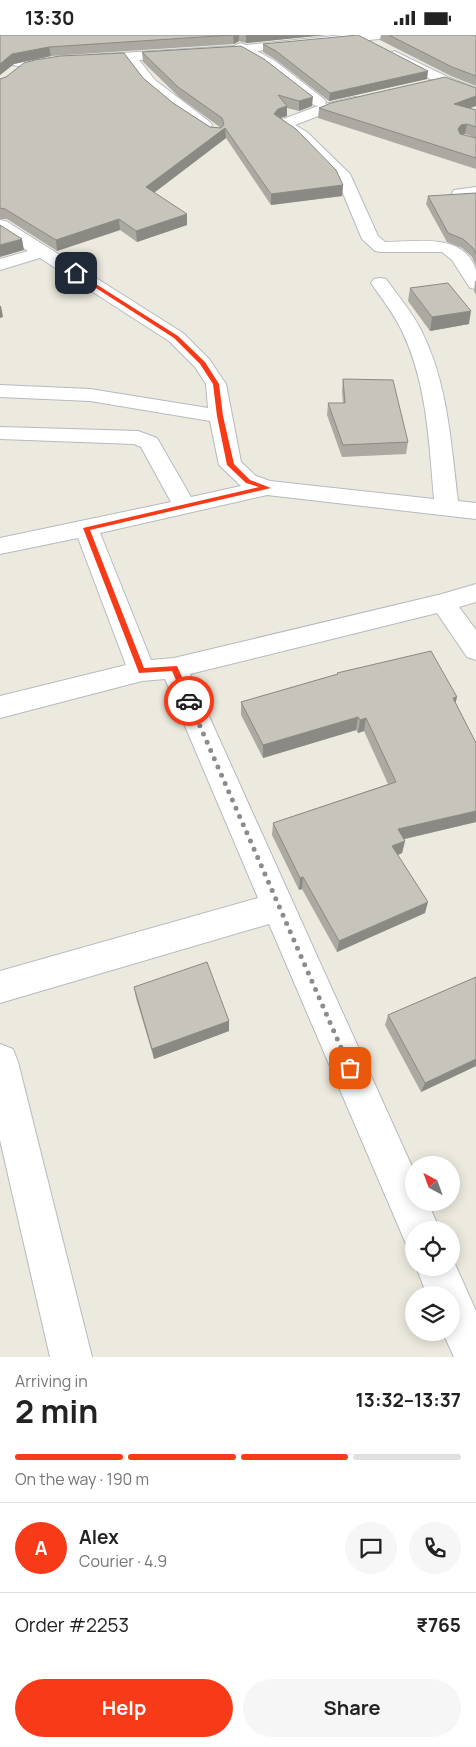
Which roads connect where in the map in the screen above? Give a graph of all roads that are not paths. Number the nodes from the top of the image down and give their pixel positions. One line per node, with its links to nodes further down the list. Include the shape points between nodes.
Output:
1 (222, 35): 5 (street)
2 (379, 35): 3 (street)
3 (360, 37): 5 (street); 11 (street)
4 (155, 41): 6 (street)
5 (244, 49): 6 (street); 15 (street, via 270,64)
6 (170, 55): 7 (street)
7 (130, 57): 9 (street); 16 (street, via 150,83)
8 (0, 59): 10 (street, via 37,63)
9 (80, 60)
10 (13, 73)
11 (445, 81): 12 (street); 13 (street)
12 (418, 87)
13 (476, 93)
14 (372, 98): 15 (street)
15 (326, 108): 21 (street, via 283,124 302,135 344,177 370,239 381,247 444,247 452,250)
16 (216, 133)
17 (0, 225): 18 (street)
18 (42, 252): 19 (street); 23 (street, via 176,337 202,363 216,384)
19 (0, 265)
20 (380, 283): 27 (street, via 412,330 427,370)
21 (476, 284)
22 (0, 391): 23 (street, via 90,395)
23 (220, 416): 25 (street, via 230,465 248,481)
24 (0, 433): 26 (street, via 138,438 149,443)
25 (267, 488): 26 (street); 27 (street)
26 (185, 506): 29 (street)
27 (447, 508): 28 (street)
28 (476, 511)
29 (86, 528): 30 (street); 35 (street)
30 (0, 546)
31 (476, 593): 32 (street)
32 (443, 603): 33 (street); 34 (street)
33 (476, 650)
34 (174, 668): 35 (street); 37 (street)
35 (142, 671): 36 (street)
36 (0, 707)
37 (280, 906): 38 (street); 40 (street)
38 (0, 987)
39 (0, 1062): 42 (street)
40 (416, 1221)
41 (460, 1323): 43 (street)
42 (71, 1357)
43 (475, 1357)

